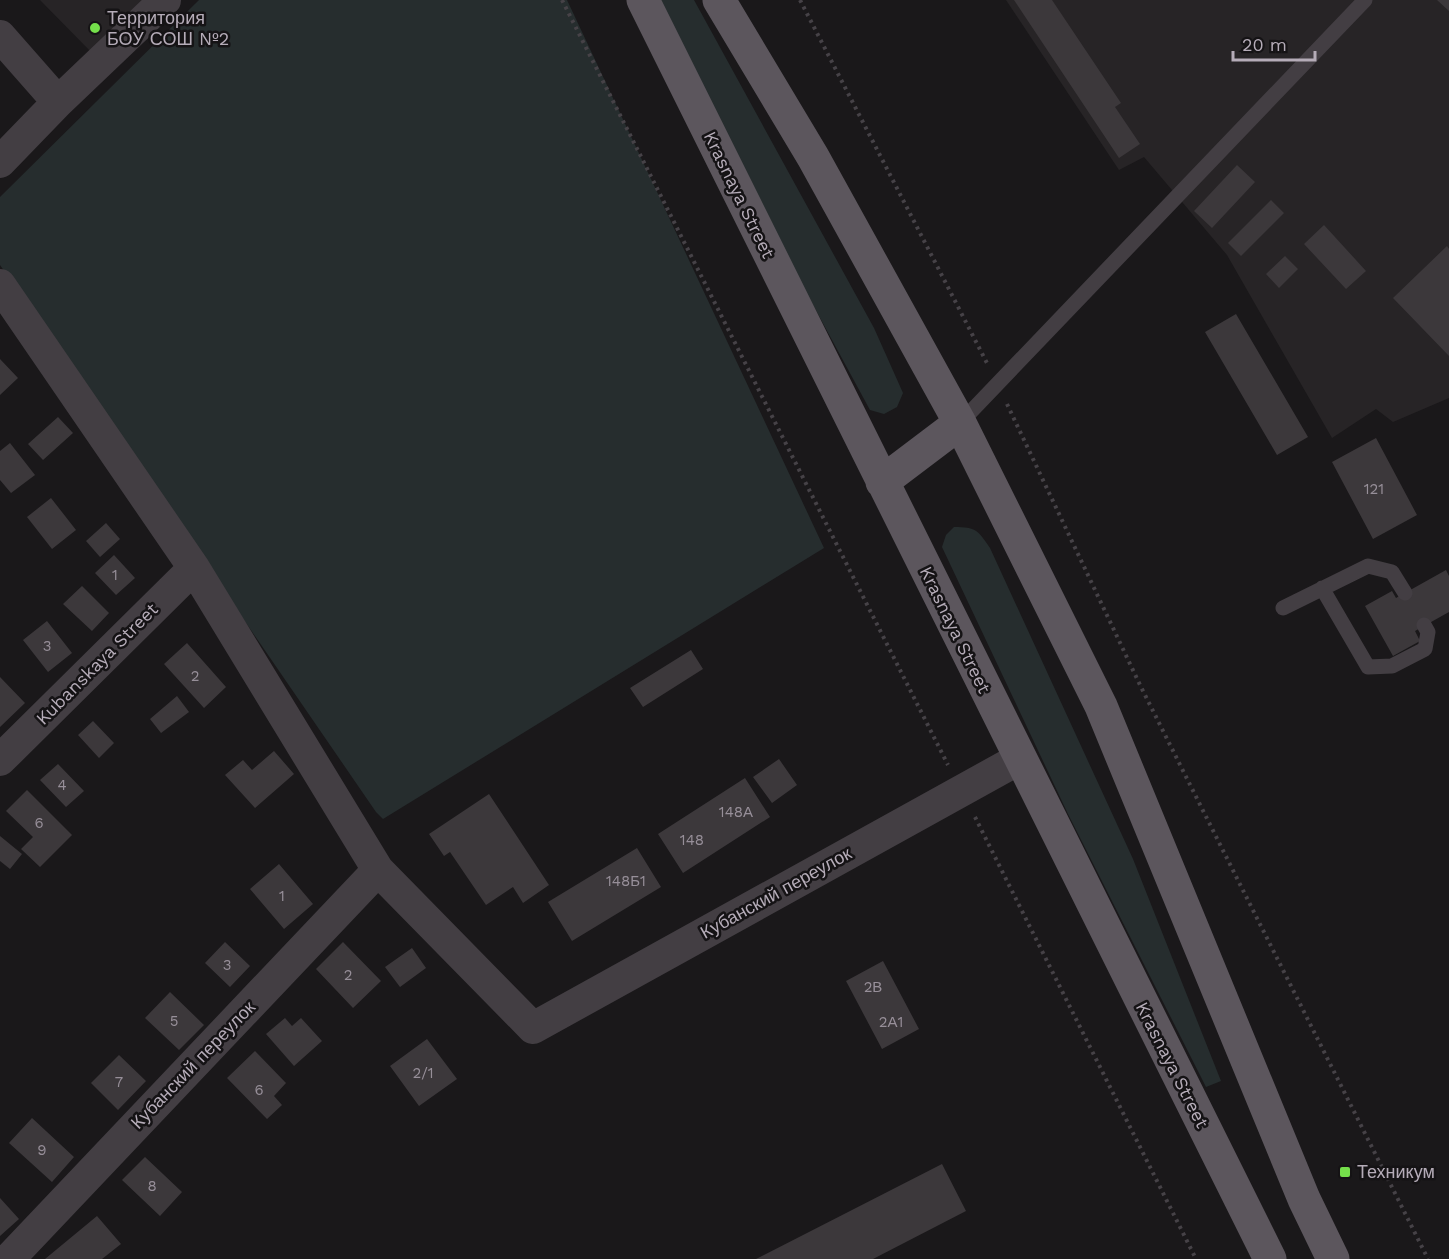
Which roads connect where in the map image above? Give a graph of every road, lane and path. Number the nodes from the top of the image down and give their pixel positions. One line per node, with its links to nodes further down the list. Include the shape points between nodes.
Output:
1 (165, 0): 8 (street)
2 (562, 0): 21 (path)
3 (643, 0): 13 (main road, Krasnaya Street)
4 (719, 0): 12 (main road, via 813,157)
5 (800, 0): 11 (path)
6 (1365, 0): 11 (lane)
7 (0, 36): 8 (street)
8 (58, 102): 9 (street)
9 (0, 162)
10 (0, 285): 14 (street)
11 (998, 384): 12 (lane); 27 (path, via 1140,685)
12 (960, 423): 13 (main road); 26 (main road, via 1101,706 1304,1199)
13 (882, 482): 19 (main road, Krasnaya Street)
14 (194, 568): 20 (street, Kubanskaya Street); 22 (street)
15 (1322, 588): 16 (lane, via 1368,566 1392,572); 17 (lane); 18 (lane, via 1368,668 1392,666 1425,649 1428,632)
16 (1405, 593)
17 (1283, 608)
18 (1424, 625)
19 (1019, 759): 21 (street, Кубанский переулок); 25 (main road, Krasnaya Street)
20 (0, 760)
21 (961, 790): 22 (street, Кубанский переулок, via 534,1028); 24 (path)
22 (378, 870): 23 (street, Кубанский переулок)
23 (9, 1259)
24 (1196, 1259)
25 (1270, 1259)
26 (1334, 1259)
27 (1428, 1259)

